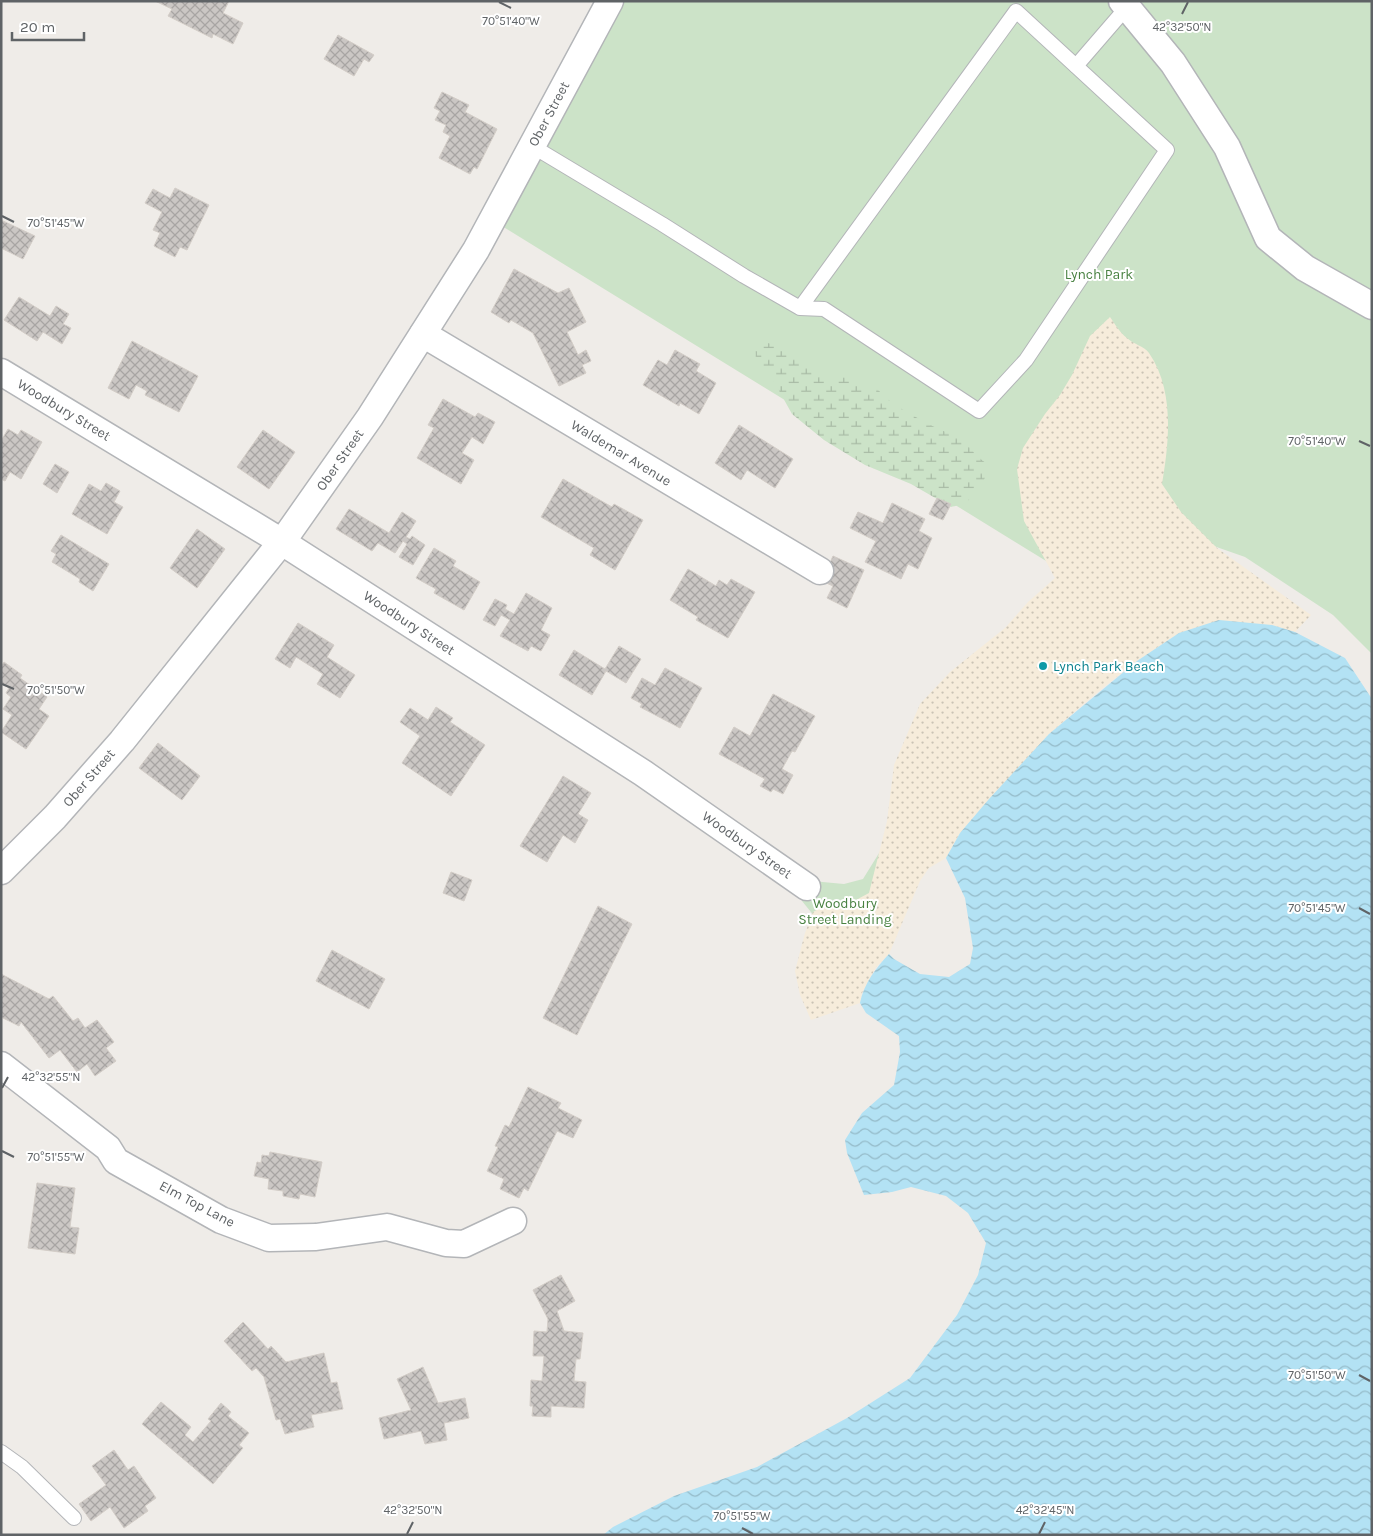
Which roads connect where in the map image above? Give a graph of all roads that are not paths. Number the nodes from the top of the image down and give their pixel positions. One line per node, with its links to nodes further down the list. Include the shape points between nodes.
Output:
1 (610, 1): 4 (street, Ober Street)
2 (1125, 4): 3 (lane); 5 (street, via 1173,63 1227,147 1268,238 1305,268)
3 (1076, 66): 6 (lane, via 1016,11); 6 (lane, via 1168,150 1026,360 979,411 824,308)
4 (532, 146): 6 (lane); 7 (street, Ober Street, via 476,250)
5 (1372, 306)
6 (800, 308)
7 (423, 334): 9 (street, Ober Street, via 370,417); 10 (street, Waldemar Avenue)
8 (1, 372): 9 (street, Woodbury Street)
9 (282, 542): 11 (street, Ober Street, via 122,741 55,817); 12 (street, Woodbury Street, via 643,773)
10 (820, 571)
11 (1, 871)
12 (807, 887)
13 (1, 1065): 14 (street, Elm Top Lane, via 108,1148 116,1161 221,1220 269,1238 316,1237 387,1227 446,1243 464,1244)
14 (513, 1221)
15 (1, 1452): 16 (lane)
16 (74, 1518)

